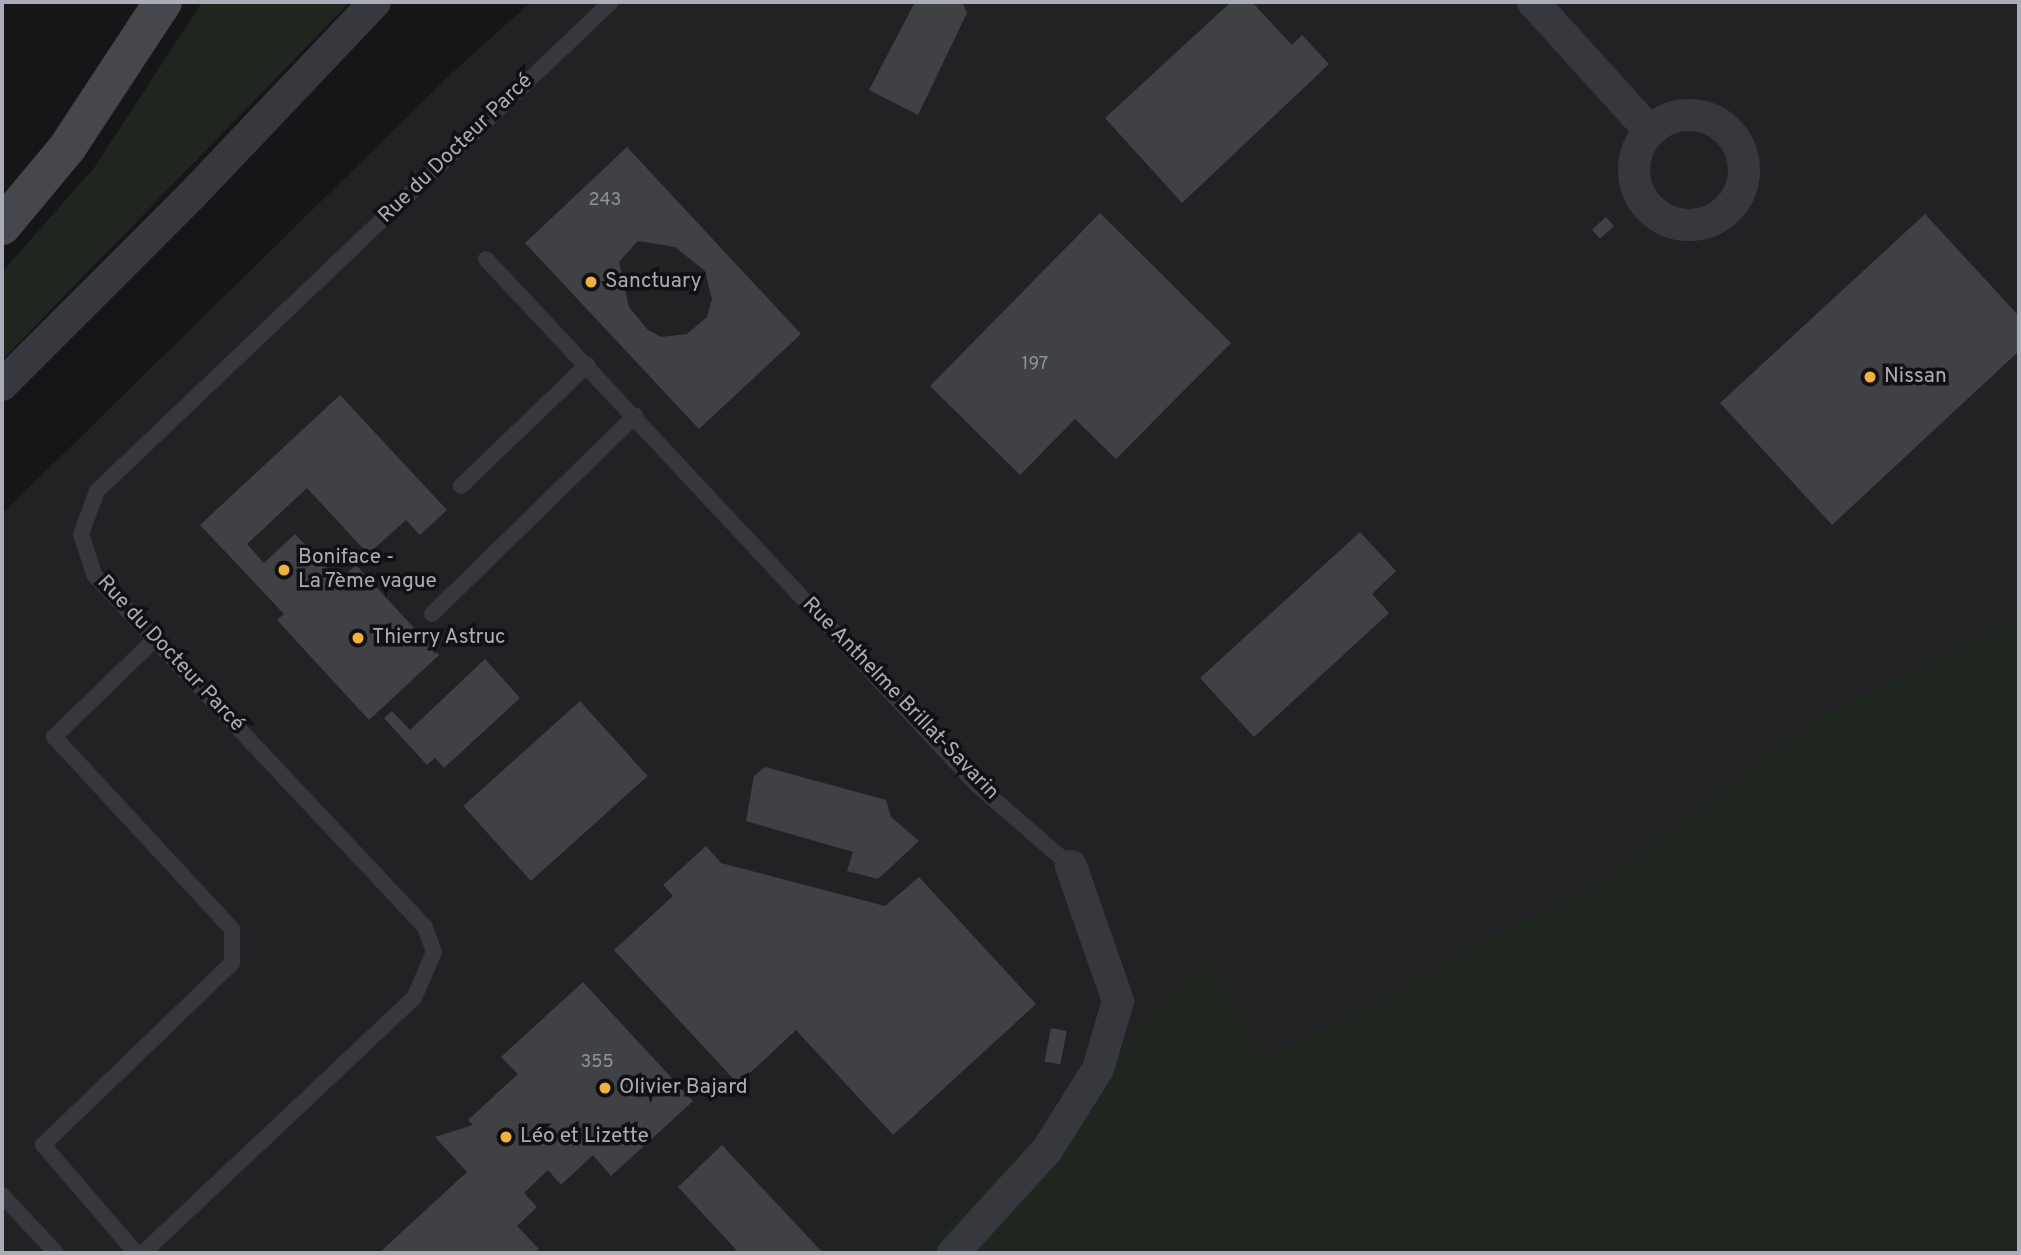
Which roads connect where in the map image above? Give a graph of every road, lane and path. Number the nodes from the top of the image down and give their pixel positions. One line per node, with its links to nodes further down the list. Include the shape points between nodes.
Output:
1 (163, 2): 6 (street, via 67,148)
2 (375, 2): 9 (street, via 192,195)
3 (611, 2): 13 (lane, Rue du Docteur Parcé, via 97,491 81,534 94,574)
4 (1533, 2): 5 (street)
5 (1650, 131)
6 (2, 226)
7 (486, 259): 8 (lane, Rue Anthelme Brillat-Savarin)
8 (587, 365): 10 (lane, Rue Anthelme Brillat-Savarin); 11 (lane)
9 (2, 385)
10 (635, 416): 12 (lane); 14 (lane, Rue Anthelme Brillat-Savarin, via 977,785)
11 (461, 486)
12 (432, 614)
13 (155, 639): 17 (lane, via 54,737 232,929 232,963 43,1146); 18 (lane, Rue du Docteur Parcé, via 425,927 434,952 414,998)
14 (1071, 866): 19 (street, Rue Anthelme Brillat-Savarin, via 1118,1001 1098,1069 1047,1150)
15 (2, 1195): 16 (lane)
16 (56, 1253)
17 (136, 1253)
18 (143, 1253)
19 (953, 1253)

